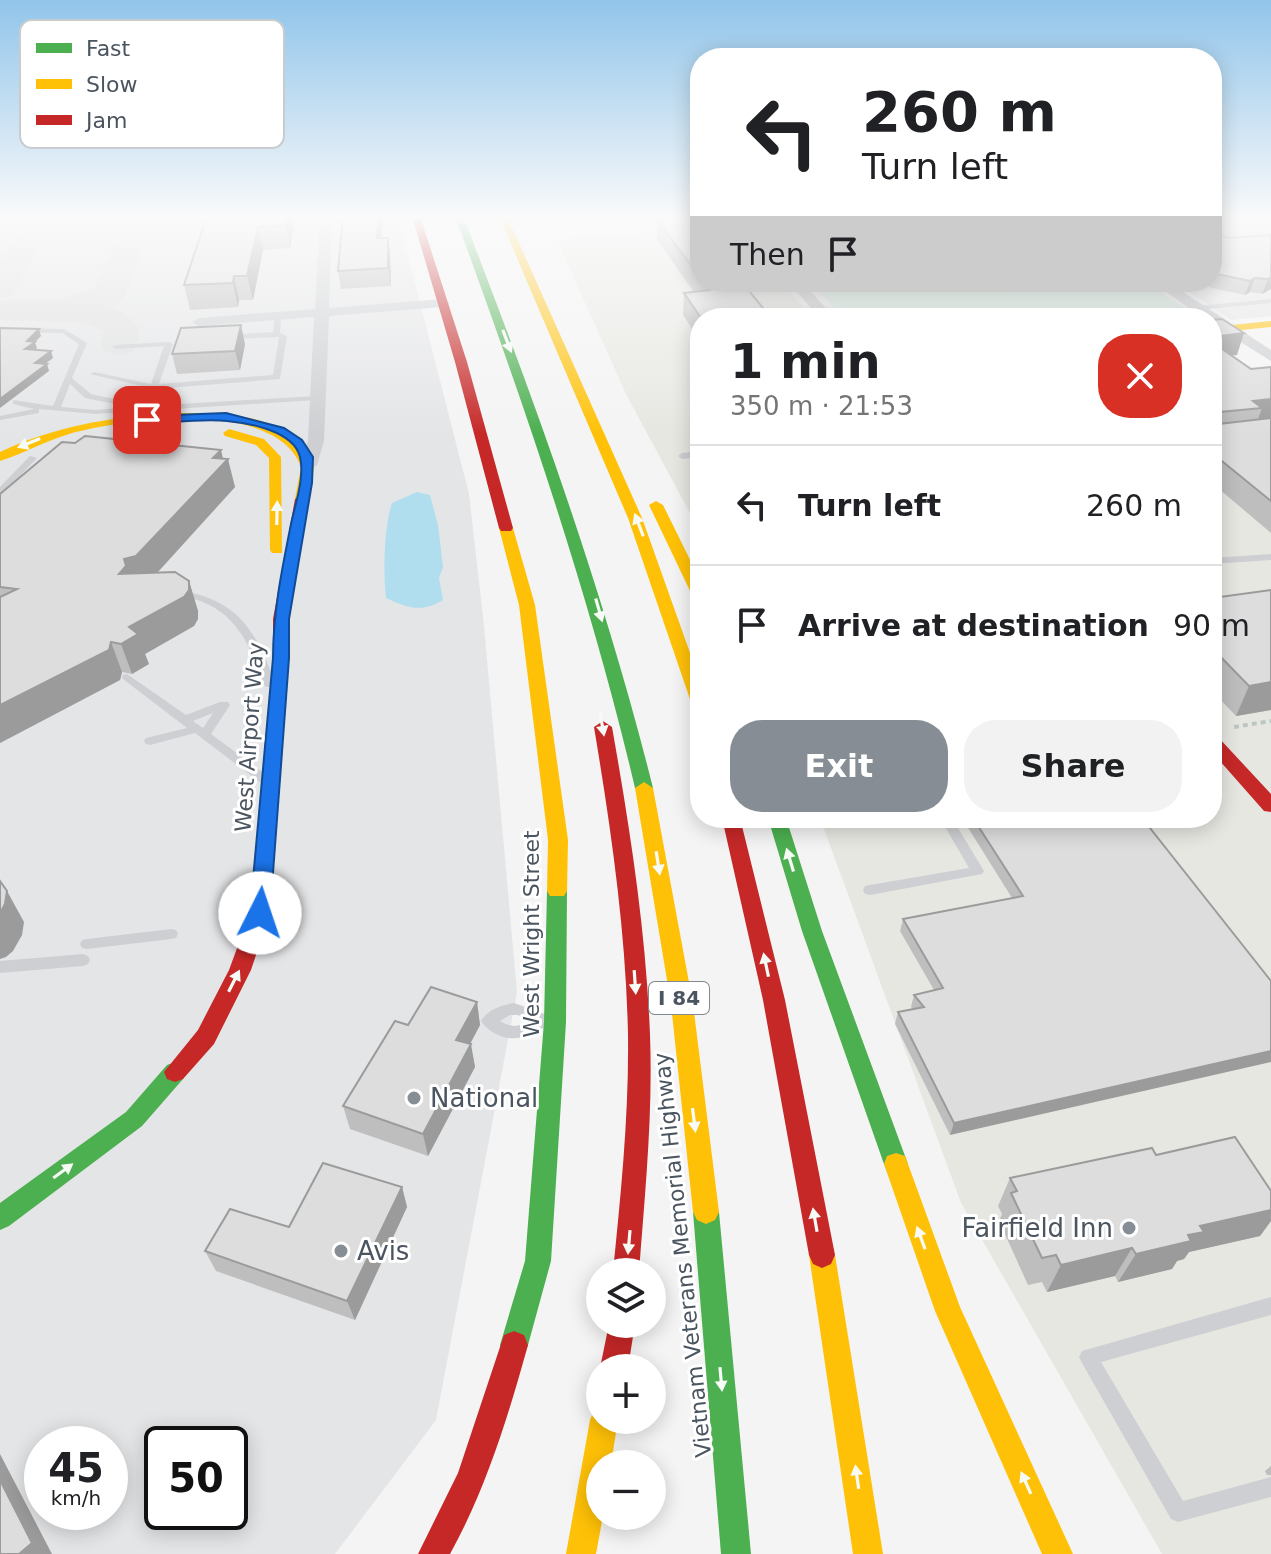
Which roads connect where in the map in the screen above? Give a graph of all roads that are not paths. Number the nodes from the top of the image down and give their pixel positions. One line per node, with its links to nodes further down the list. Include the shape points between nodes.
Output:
1 (322, 289): 11 (street, West Airport Way)
2 (439, 289): 8 (main road, West Wright Street)
3 (486, 289): 31 (main road, Vietnam Veterans Memorial Highway / I 84, one-way to 31)
4 (536, 289): 22 (main road)
5 (804, 292): 9 (street)
6 (1174, 292): 10 (street)
7 (1271, 301): 10 (lane)
8 (443, 303): 11 (street); 70 (main road, West Wright Street, via 527,605 558,840 538,1261 494,1418)
9 (819, 308)
10 (1198, 308)
11 (320, 313): 12 (street); 26 (street, West Airport Way)
12 (278, 316): 13 (street); 18 (lane)
13 (199, 322)
14 (1271, 324): 15 (main road)
15 (1222, 329)
16 (0, 330): 24 (lane, via 64,331 83,343)
17 (1222, 330): 21 (street)
18 (276, 334): 19 (lane); 25 (lane, via 283,336 277,377)
19 (217, 337)
20 (116, 347): 25 (lane, via 169,344)
21 (1271, 357)
22 (574, 371): 36 (main road); 47 (main road, one-way to 22, via 650,554)
23 (94, 374): 25 (lane)
24 (69, 379): 28 (lane); 29 (lane, via 88,396)
25 (154, 387)
26 (316, 398): 29 (lane); 37 (street, West Airport Way, via 316,441)
27 (16, 402): 28 (lane)
28 (56, 409): 29 (lane); 30 (lane)
29 (158, 409)
30 (0, 418)
31 (549, 455): 46 (main road); 72 (main road, Vietnam Veterans Memorial Highway / I 84, one-way to 72, via 619,679 655,843 694,1121)
32 (690, 455): 33 (lane)
33 (682, 456)
34 (0, 457): 37 (main road, one-way to 34, via 298,443 280,430 226,417 88,426)
35 (33, 458): 38 (main road); 40 (lane); 45 (main road, one-way to 35, via 278,476 275,457 260,442 219,432 144,432)
36 (630, 460)
37 (308, 465): 45 (main road, West Airport Way)
38 (0, 476)
39 (644, 484): 43 (main road)
40 (0, 492)
41 (1271, 557): 42 (lane)
42 (1222, 560)
43 (690, 575)
44 (172, 592): 50 (lane, via 200,595 232,615 263,662)
45 (281, 619): 50 (main road, West Airport Way)
46 (587, 641)
47 (690, 675)
48 (127, 677): 51 (lane)
49 (598, 702): 66 (main road, one-way to 66, via 631,916 639,1035)
50 (277, 707): 55 (main road, West Airport Way)
51 (185, 720): 52 (lane); 52 (lane, via 224,705)
52 (201, 732): 53 (lane); 55 (lane)
53 (150, 741)
54 (1222, 743): 56 (main road)
55 (270, 784): 65 (main road, West Airport Way, one-way to 55, via 134,1119 206,1037 240,970 260,913)
56 (1271, 806)
57 (733, 828): 73 (main road, one-way to 57, via 794,1103)
58 (780, 828): 74 (main road, one-way to 58, via 948,1311)
59 (952, 828): 60 (lane, via 977,871)
60 (870, 890)
61 (171, 934): 62 (lane)
62 (87, 944)
63 (83, 960): 64 (lane)
64 (0, 967)
65 (0, 1218)
66 (627, 1258)
67 (1271, 1306): 69 (lane, via 1088,1357 1178,1512)
68 (602, 1434): 71 (main road)
69 (1271, 1487)
70 (433, 1554)
71 (581, 1554)
72 (736, 1554)
73 (868, 1554)
74 (1058, 1554)

